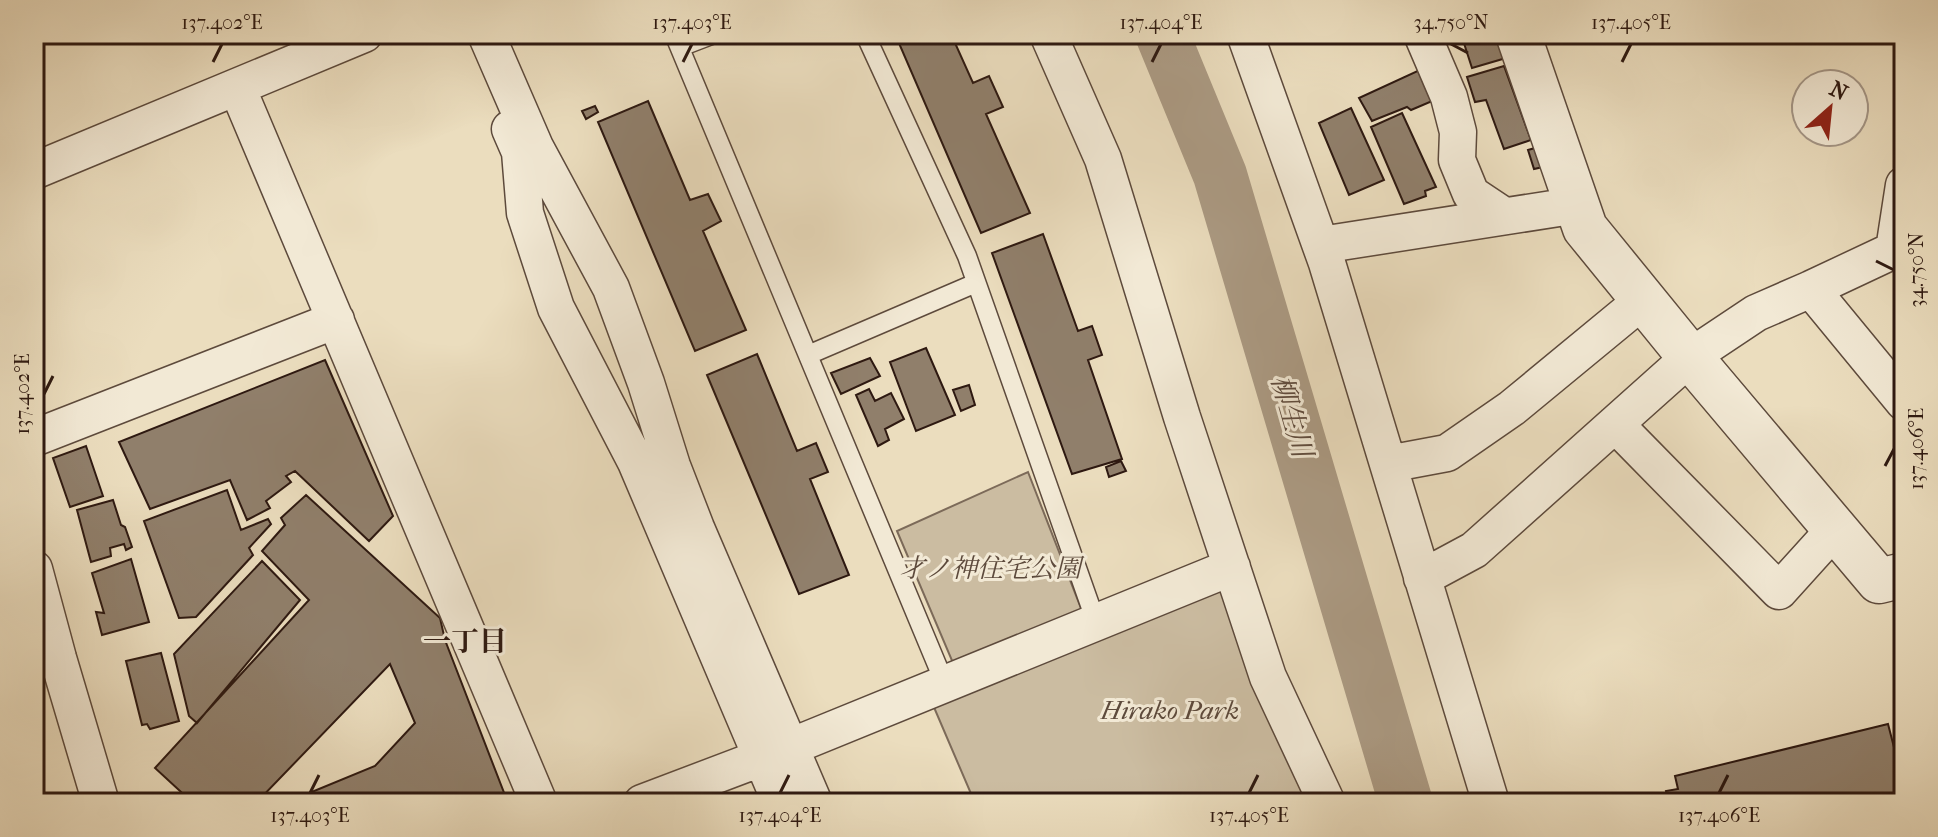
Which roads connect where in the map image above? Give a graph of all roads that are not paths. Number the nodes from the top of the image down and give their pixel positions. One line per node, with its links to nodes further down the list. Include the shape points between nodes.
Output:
1 (364, 34): 11 (street)
2 (469, 34): 34 (street, via 520,152 525,213 556,308)
3 (486, 34): 34 (street, via 535,147 611,288)
4 (714, 34): 10 (lane)
5 (865, 34): 17 (lane)
6 (1048, 34): 28 (street, via 1103,159)
7 (1245, 34): 16 (street)
8 (1422, 34): 15 (street, via 1449,97 1458,132 1457,160 1471,194)
9 (1518, 34): 14 (street)
10 (677, 41): 21 (lane)
11 (237, 87): 12 (street); 20 (street)
12 (34, 171)
13 (1904, 185): 18 (street, via 1894,250)
14 (1578, 205): 15 (street); 19 (street, via 1585,228)
15 (1504, 216): 16 (street)
16 (1321, 245): 26 (street)
17 (976, 283): 21 (lane); 32 (lane)
18 (1811, 289): 22 (street, via 1756,313); 23 (street)
19 (1643, 300): 22 (street); 26 (street, via 1512,408 1447,453)
20 (336, 320): 25 (street); 36 (street)
21 (808, 355): 33 (lane)
22 (1690, 357): 24 (street); 27 (street)
23 (1904, 402)
24 (1615, 424): 27 (street, via 1779,591); 31 (street, via 1474,550)
25 (34, 438)
26 (1388, 464): 31 (street)
27 (1835, 529): 30 (street, via 1879,581)
28 (1232, 567): 32 (street); 40 (street, via 1268,677)
29 (34, 569): 35 (street)
30 (1904, 575)
31 (1422, 578): 41 (street)
32 (1096, 622): 33 (street)
33 (945, 684): 34 (street)
34 (776, 752): 37 (street); 38 (street); 39 (street)
35 (101, 803)
36 (539, 803)
37 (642, 803)
38 (781, 803)
39 (814, 803)
40 (1327, 803)
41 (1491, 803)

